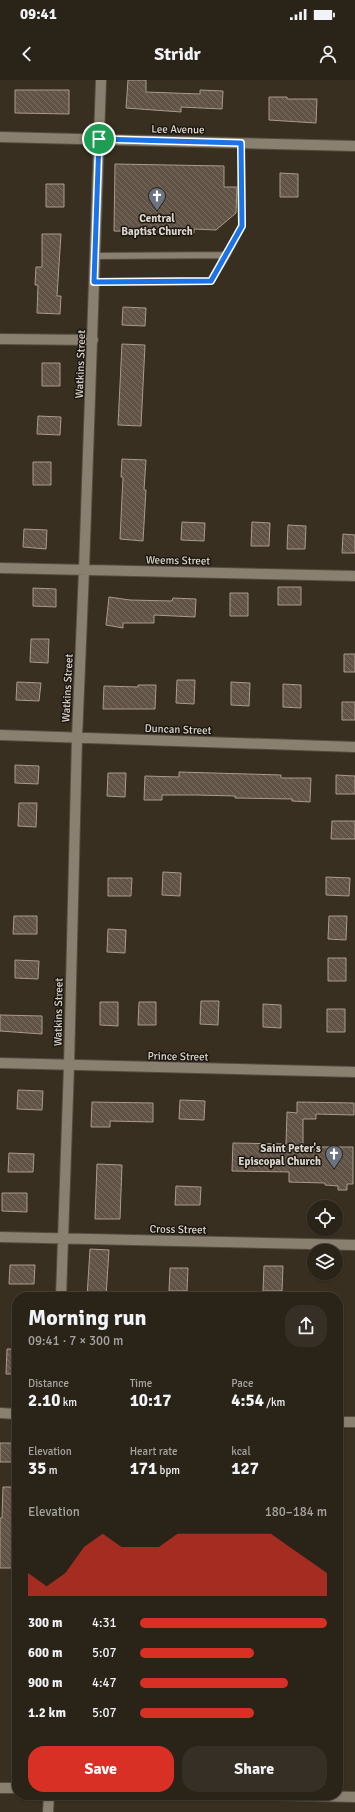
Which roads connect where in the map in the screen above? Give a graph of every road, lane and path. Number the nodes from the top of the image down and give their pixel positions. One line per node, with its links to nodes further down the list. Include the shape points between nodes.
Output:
1 (101, 80): 3 (street, Watkins Street)
2 (0, 137): 3 (street, Lee Avenue)
3 (99, 139): 4 (street, Lee Avenue); 7 (street, Watkins Street)
4 (241, 143): 5 (street, Lee Avenue); 6 (lane, via 242,226)
5 (355, 146)
6 (226, 255): 7 (lane); 8 (lane, via 211,281)
7 (95, 256): 8 (street, Watkins Street)
8 (94, 282): 10 (street, Watkins Street)
9 (0, 339): 10 (street)
10 (93, 340): 12 (street, Watkins Street)
11 (0, 568): 12 (street, Weems Street)
12 (84, 570): 13 (street, Weems Street); 15 (street, Watkins Street)
13 (355, 576)
14 (0, 735): 15 (street, Duncan Street)
15 (77, 738): 16 (street, Duncan Street); 18 (street, Watkins Street)
16 (355, 747)
17 (0, 1064): 18 (street, Prince Street)
18 (69, 1066): 19 (street, Prince Street); 21 (street, Watkins Street)
19 (355, 1072)
20 (0, 1237): 21 (street, Cross Street)
21 (62, 1238): 22 (street, Cross Street); 23 (street, Watkins Street)
22 (355, 1245)
23 (62, 1292)
24 (0, 1413): 25 (street)
25 (12, 1414)
26 (343, 1422): 27 (street)
27 (355, 1422)
28 (0, 1788): 29 (street)
29 (12, 1788)
30 (343, 1797): 31 (street)
31 (355, 1797)
32 (49, 1800): 33 (street)
33 (48, 1812)

